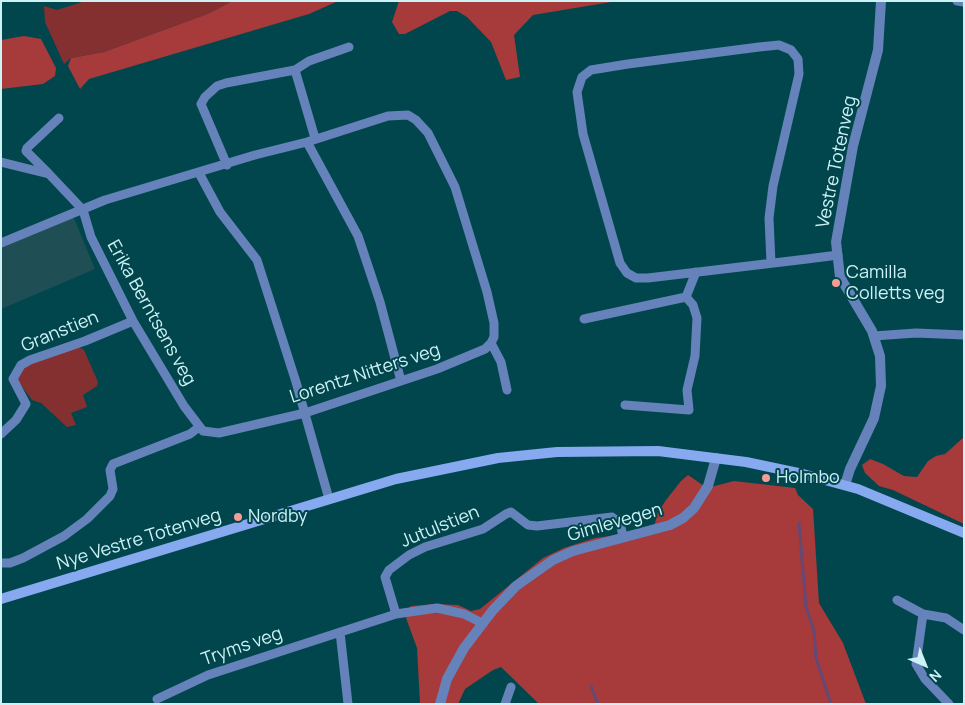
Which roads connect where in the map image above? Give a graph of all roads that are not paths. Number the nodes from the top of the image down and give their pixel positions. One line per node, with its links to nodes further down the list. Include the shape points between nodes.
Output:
1 (881, 1): 14 (street, Vestre Totenveg, via 878,50 845,185 836,242)
2 (956, 1): 3 (street)
3 (964, 2)
4 (349, 47): 5 (street, via 309,61)
5 (296, 70): 7 (street); 9 (street, via 226,82 205,97 201,104)
6 (59, 118): 11 (street, via 26,151)
7 (311, 140): 9 (street); 23 (street, via 388,116 408,115 428,133 455,187 487,292 494,323); 24 (street, via 358,236)
8 (1, 162): 11 (street)
9 (227, 165): 10 (street)
10 (199, 173): 12 (street, via 105,200); 27 (street, via 220,212 257,260)
11 (49, 174): 12 (street)
12 (83, 210): 13 (street); 19 (street, Erika Berntsens veg, via 90,237)
13 (1, 243)
14 (838, 255): 15 (street); 22 (street, Vestre Totenveg, via 840,277)
15 (771, 263): 16 (street); 16 (street, via 769,218 799,74 798,59 791,50 779,45 591,70 582,77 577,92 583,134 620,263 627,273 636,278)
16 (696, 272): 17 (street)
17 (686, 296): 18 (street); 26 (street, via 697,318 695,356 687,390 689,410)
18 (584, 319)
19 (133, 321): 28 (street, Erika Berntsens veg); 29 (street, Granstien, via 20,365 13,379 26,404 16,420)
20 (964, 325): 21 (street)
21 (963, 335): 22 (street, via 916,333)
22 (874, 336): 31 (street, Vestre Totenveg, via 880,363 874,418)
23 (491, 344): 24 (street, Lorentz Nitters veg, via 438,369); 25 (street, via 501,362)
24 (401, 381): 27 (street, Lorentz Nitters veg)
25 (506, 390)
26 (625, 405)
27 (305, 413): 28 (street, Lorentz Nitters veg, via 219,433 203,431); 32 (street)
28 (199, 427): 35 (street, via 190,434 113,464 110,496 87,519 64,536 28,555 10,563)
29 (1, 434)
30 (716, 458): 31 (main road, Nye Vestre Totenveg); 32 (main road, Nye Vestre Totenveg, via 658,451 602,450 498,458 396,479); 34 (street, Gimlevegen, via 708,486 694,508 683,518)
31 (845, 485): 33 (main road)
32 (329, 500): 36 (main road, Nye Vestre Totenveg)
33 (964, 533)
34 (623, 536): 38 (street, Jutulstien, via 620,523 612,517 537,526 528,525 511,512 483,529 425,547 388,570 385,577); 40 (street, Gimlevegen, via 553,560 516,586)
35 (1, 563)
36 (1, 599)
37 (898, 600): 39 (street)
38 (396, 614): 40 (street, Tryms veg, via 437,608 464,614); 42 (street, Tryms veg)
39 (923, 614): 41 (street, via 946,618); 48 (street, via 916,664 925,679)
40 (482, 623): 46 (street, Gimlevegen, via 453,667)
41 (964, 630)
42 (340, 632): 44 (street, Tryms veg, via 208,675); 45 (street)
43 (511, 686): 47 (street)
44 (157, 699)
45 (348, 704)
46 (440, 704)
47 (506, 704)
48 (949, 704)

